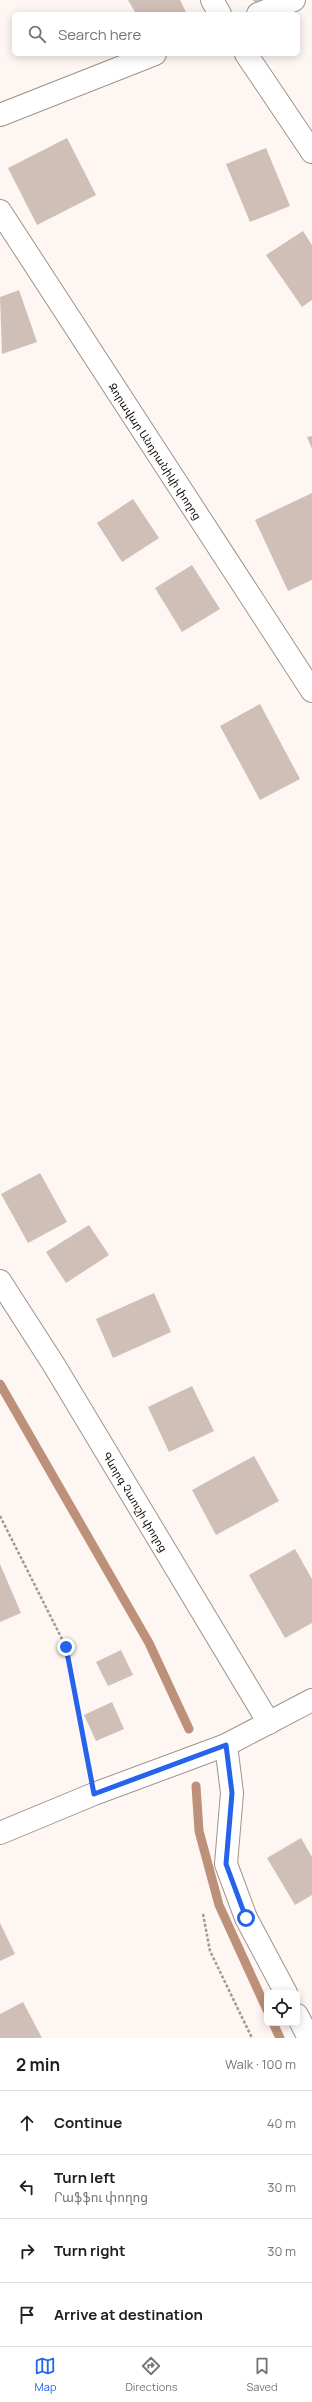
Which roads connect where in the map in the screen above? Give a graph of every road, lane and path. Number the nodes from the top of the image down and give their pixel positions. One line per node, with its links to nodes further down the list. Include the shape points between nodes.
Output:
1 (212, 0): 3 (street)
2 (294, 0): 4 (street)
3 (219, 12)
4 (263, 12)
5 (150, 56): 7 (street)
6 (247, 56): 8 (street)
7 (0, 115)
8 (312, 152)
9 (0, 211): 10 (street, Զորավար Անդրանիկի փողոց)
10 (312, 691)
11 (0, 1281): 14 (street, Գևորգ Չաուշի փողոց, via 54,1365)
12 (0, 1516): 16 (path, via 66,1647)
13 (312, 1700): 14 (street)
14 (269, 1723): 15 (street)
15 (226, 1745): 16 (street); 19 (street, via 232,1793 226,1864 246,1918)
16 (94, 1794): 17 (street)
17 (0, 1833)
18 (203, 1914): 21 (path, via 210,1951)
19 (284, 1990)
20 (300, 2020): 22 (street)
21 (252, 2038)
22 (309, 2038)

